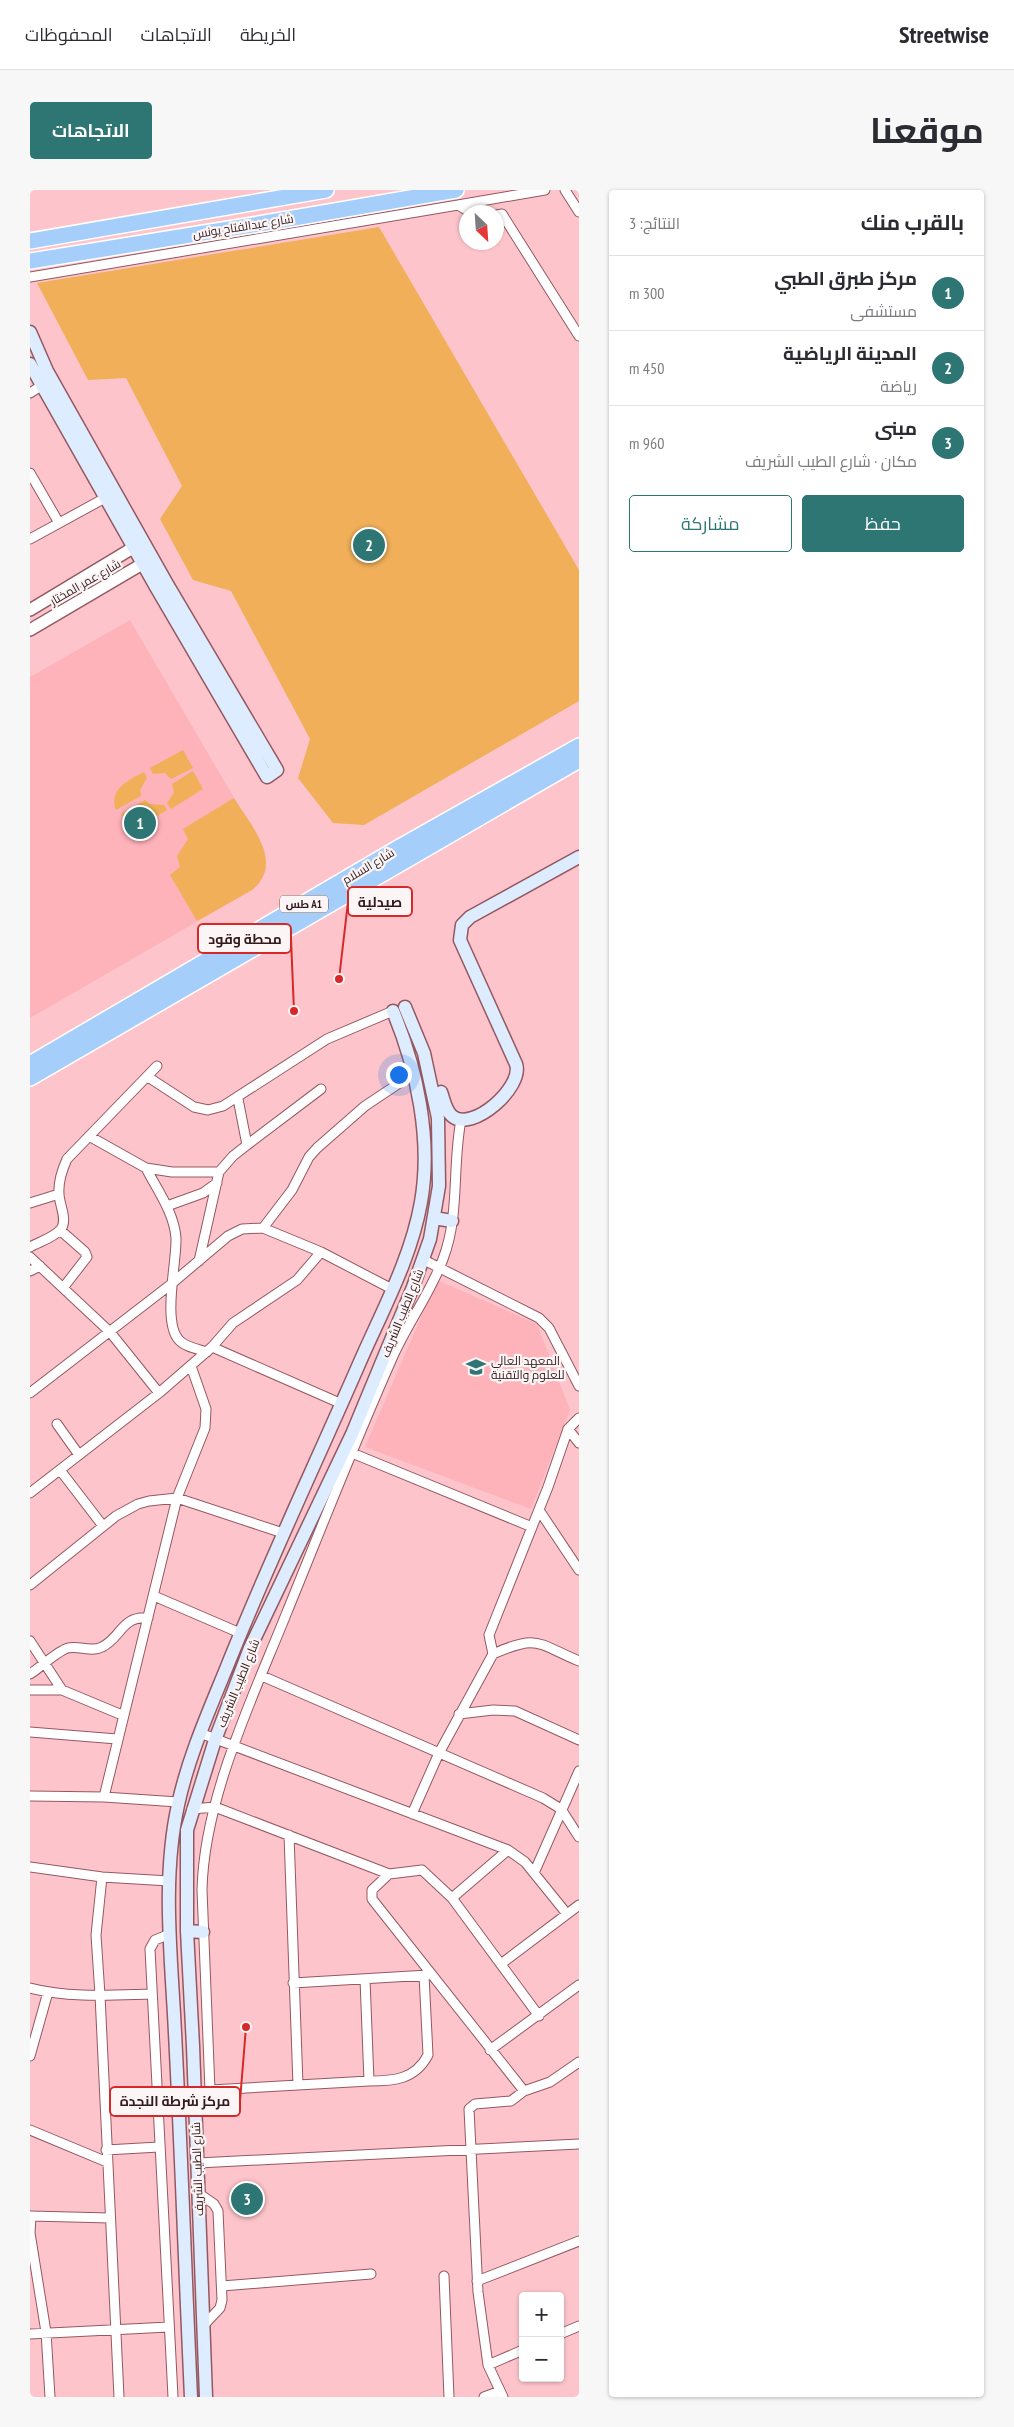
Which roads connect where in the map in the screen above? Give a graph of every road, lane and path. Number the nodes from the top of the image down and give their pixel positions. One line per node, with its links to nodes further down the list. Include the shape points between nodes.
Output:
1 (323, 190): 5 (highway, شارع عبدالفتاح يونس)
2 (456, 190): 10 (highway, شارع عبدالفتاح يونس)
3 (544, 190): 6 (street)
4 (565, 190): 7 (street)
5 (266, 200): 8 (highway, شارع عبدالفتاح يونس); 10 (highway, via 243,215 246,220)
6 (458, 205): 14 (street)
7 (579, 212)
8 (190, 213): 11 (highway, via 208,216 212,224); 12 (highway, شارع عبدالفتاح يونس)
9 (504, 217): 16 (street)
10 (259, 224): 11 (highway, شارع عبدالفتاح يونس)
11 (189, 234): 13 (highway, شارع عبدالفتاح يونس)
12 (30, 240)
13 (30, 261)
14 (30, 278)
15 (30, 332): 23 (main road, via 47,371)
16 (579, 336)
17 (30, 364): 18 (main road)
18 (36, 390): 20 (main road)
19 (30, 473): 21 (street)
20 (105, 498): 21 (street); 23 (main road)
21 (59, 523): 22 (street)
22 (30, 539)
23 (139, 544): 24 (main road); 25 (street, شارع عمر المختار)
24 (148, 561): 26 (street, شارع عمر المختار); 29 (main road)
25 (30, 610)
26 (30, 630)
27 (579, 746): 32 (highway, شارع السلام / طس A1)
28 (579, 760): 37 (highway, شارع السلام / طس A1)
29 (272, 773)
30 (579, 856): 40 (main road, via 467,919 460,929 461,944 518,1072 512,1087 490,1108 474,1118)
31 (399, 1009): 34 (main road, شارع الطيب الشريف, via 424,1053); 35 (main road, شارع الطيب الشريف); 39 (street, via 327,1039)
32 (30, 1064)
33 (157, 1066): 36 (street)
34 (429, 1070): 35 (main road); 40 (main road, via 436,1076 447,1111); 49 (main road, شارع الطيب الشريف, via 437,1107 440,1150 440,1186)
35 (413, 1074): 51 (street, via 365,1106 317,1148 292,1190); 63 (main road, شارع الطيب الشريف, via 423,1127 422,1200 412,1243)
36 (148, 1076): 39 (street, via 201,1110 216,1109); 41 (street)
37 (30, 1078)
38 (321, 1090): 42 (street)
39 (238, 1099): 42 (street)
40 (461, 1120): 50 (street)
41 (89, 1136): 43 (street); 46 (street, via 67,1159 60,1175)
42 (247, 1145): 44 (street)
43 (146, 1168): 44 (street, via 172,1172); 48 (street)
44 (219, 1172): 45 (street)
45 (217, 1184): 48 (street); 57 (street)
46 (59, 1194): 47 (street); 52 (street, via 64,1221)
47 (30, 1203)
48 (168, 1206): 61 (street, via 176,1239)
49 (434, 1218): 50 (main road); 56 (main road, شارع الطيب الشريف)
50 (452, 1221): 59 (street)
51 (263, 1228): 54 (street); 57 (street, via 235,1231)
52 (60, 1230): 53 (street); 62 (street, via 85,1252 86,1257)
53 (30, 1247)
54 (321, 1252): 63 (street); 65 (street, via 301,1277 233,1323)
55 (30, 1257): 58 (street)
56 (424, 1260): 59 (street); 71 (main road, شارع الطيب الشريف)
57 (199, 1261): 61 (street)
58 (40, 1266): 60 (street); 62 (street)
59 (440, 1267): 67 (street, via 540,1318 549,1328); 78 (street, via 395,1352)
60 (30, 1271)
61 (170, 1285): 64 (street); 65 (street, via 174,1330 178,1340 185,1345)
62 (63, 1288): 64 (street)
63 (392, 1289): 70 (main road, شارع الطيب الشريف)
64 (110, 1332): 68 (street); 69 (street)
65 (210, 1349): 66 (street); 70 (street)
66 (191, 1366): 69 (street); 82 (street, via 206,1409 206,1422)
67 (579, 1386)
68 (30, 1393)
69 (159, 1393): 79 (street)
70 (342, 1404): 71 (main road, via 349,1413); 74 (main road, شارع الطيب الشريف)
71 (361, 1412): 76 (main road, شارع الطيب الشريف)
72 (579, 1418): 75 (street)
73 (57, 1424): 79 (street)
74 (330, 1428): 76 (main road, via 340,1426); 86 (main road, شارع الطيب الشريف)
75 (568, 1428): 77 (street); 83 (street)
76 (352, 1434): 105 (main road, شارع الطيب الشريف, via 250,1648)
77 (579, 1443)
78 (352, 1453): 85 (street); 97 (street)
79 (79, 1455): 80 (street)
80 (60, 1470): 81 (street); 84 (street)
81 (30, 1493)
82 (177, 1498): 84 (street, via 138,1504); 86 (street); 89 (street)
83 (539, 1510): 85 (street); 87 (street)
84 (103, 1526): 88 (street)
85 (532, 1527): 93 (street, via 489,1635)
86 (283, 1533): 91 (main road, شارع الطيب الشريف)
87 (579, 1570)
88 (30, 1585)
89 (154, 1596): 90 (street); 91 (street)
90 (148, 1618): 95 (street, via 131,1620 102,1648 69,1648); 101 (street)
91 (240, 1633): 103 (main road, شارع الطيب الشريف)
92 (30, 1641): 95 (street)
93 (492, 1654): 94 (street, via 516,1644 536,1642); 100 (street)
94 (579, 1661)
95 (47, 1663): 96 (street); 99 (street)
96 (30, 1674)
97 (262, 1676): 107 (street); 108 (street)
98 (30, 1690): 99 (street)
99 (62, 1690): 101 (street)
100 (459, 1714): 106 (street, via 514,1711); 108 (street)
101 (122, 1715): 104 (street)
102 (30, 1732): 104 (street)
103 (200, 1733): 105 (street); 112 (main road, شارع الطيب الشريف)
104 (117, 1739): 111 (street)
105 (215, 1740): 107 (street); 114 (main road, شارع الطيب الشريف)
106 (579, 1740)
107 (234, 1746): 113 (street); 116 (street)
108 (439, 1753): 115 (street); 116 (street)
109 (579, 1771): 115 (street)
110 (30, 1796): 111 (street)
111 (104, 1797): 112 (street)
112 (178, 1802): 124 (main road, شارع الطيب الشريف)
113 (215, 1808): 114 (street); 117 (street); 129 (street, via 202,1876)
114 (192, 1809): 128 (main road, شارع الطيب الشريف, via 185,1849)
115 (561, 1809): 118 (street); 121 (street)
116 (412, 1814): 119 (street)
117 (288, 1835): 122 (street); 134 (street)
118 (579, 1837)
119 (508, 1850): 121 (street, via 519,1856); 125 (street)
120 (30, 1867): 123 (street)
121 (534, 1873): 127 (street)
122 (389, 1874): 125 (street, via 422,1870); 132 (street, via 372,1890 371,1896)
123 (102, 1876): 124 (street); 139 (street, via 96,1935)
124 (169, 1881): 130 (main road, شارع الطيب الشريف)
125 (452, 1898): 131 (street)
126 (579, 1905): 127 (street)
127 (566, 1914): 131 (street)
128 (187, 1931): 129 (main road); 140 (main road, شارع الطيب الشريف)
129 (203, 1932): 150 (street)
130 (170, 1934): 138 (street, via 154,1940 150,1949); 141 (main road, شارع الطيب الشريف)
131 (500, 1964): 142 (street)
132 (427, 1975): 133 (street); 145 (street); 148 (street, via 428,2055 402,2079)
133 (365, 1979): 134 (street); 148 (street)
134 (294, 1983): 149 (street)
135 (579, 1985): 142 (street)
136 (30, 1988): 137 (street)
137 (48, 1992): 139 (street); 146 (street)
138 (152, 1994): 139 (street); 155 (street)
139 (100, 1995): 157 (street)
140 (192, 2013): 141 (main road, via 184,2021); 144 (main road, شارع الطيب الشريف)
141 (174, 2014): 143 (main road, شارع الطيب الشريف)
142 (539, 2016): 145 (street)
143 (175, 2046): 144 (main road, via 186,2040); 181 (main road, شارع الطيب الشريف)
144 (193, 2046): 152 (main road, شارع الطيب الشريف)
145 (490, 2050): 151 (street)
146 (30, 2056)
147 (579, 2062): 151 (street, via 550,2082)
148 (369, 2081): 149 (street)
149 (298, 2085): 150 (street)
150 (210, 2090): 152 (street, via 205,2105)
151 (524, 2091): 156 (street, via 511,2101 471,2105)
152 (195, 2118): 159 (main road, شارع الطيب الشريف)
153 (30, 2130): 158 (street)
154 (579, 2144): 156 (street)
155 (159, 2147): 157 (street); 170 (street)
156 (471, 2148): 159 (street); 166 (street)
157 (106, 2150): 158 (street)
158 (107, 2162): 162 (street)
159 (198, 2164): 160 (main road, شارع الطيب الشريف)
160 (198, 2193): 167 (street, via 214,2204 218,2211); 168 (main road, شارع الطيب الشريف)
161 (31, 2217): 162 (street); 172 (street, via 30,2233)
162 (110, 2218): 171 (street)
163 (579, 2241): 166 (street)
164 (371, 2274): 167 (street)
165 (444, 2276): 183 (street)
166 (477, 2281): 176 (street)
167 (222, 2286): 168 (street, via 221,2305)
168 (202, 2326): 182 (main road, شارع الطيب الشريف)
169 (579, 2326): 173 (street)
170 (169, 2327): 171 (street); 180 (street)
171 (115, 2331): 172 (street); 179 (street)
172 (46, 2332): 174 (street); 178 (street)
173 (564, 2332)
174 (30, 2334)
175 (519, 2352): 176 (street)
176 (488, 2365): 177 (street)
177 (501, 2394): 184 (street)
178 (50, 2397)
179 (120, 2397)
180 (173, 2397)
181 (191, 2397)
182 (206, 2397)
183 (449, 2397)
184 (484, 2397)

